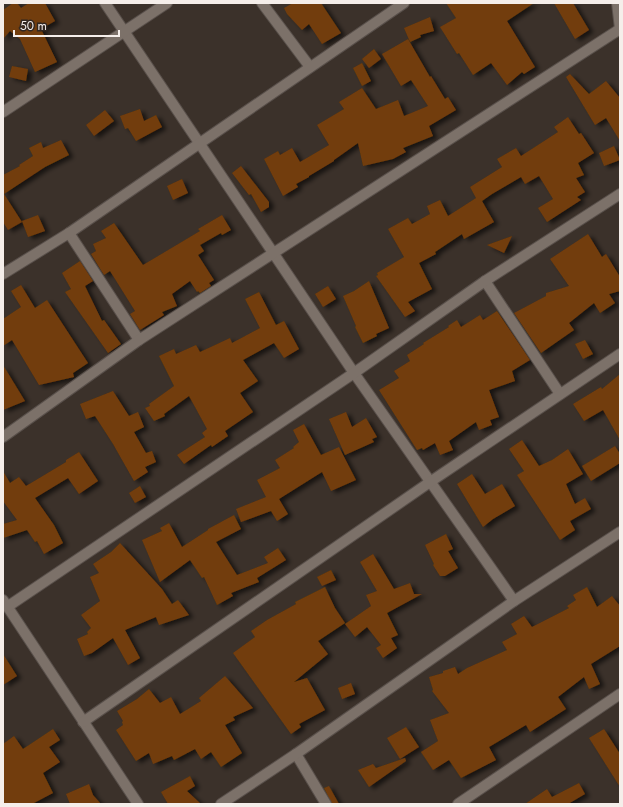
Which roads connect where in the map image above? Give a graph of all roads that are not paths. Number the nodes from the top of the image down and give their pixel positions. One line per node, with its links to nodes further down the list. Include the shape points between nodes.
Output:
1 (105, 3): 7 (street)
2 (167, 3): 7 (street)
3 (262, 3): 8 (street)
4 (404, 3): 8 (street)
5 (617, 3): 6 (street)
6 (620, 29): 13 (street)
7 (124, 32): 9 (street); 10 (street)
8 (310, 67): 10 (street)
9 (5, 107)
10 (199, 144): 12 (street); 13 (street)
11 (620, 194): 15 (street)
12 (69, 233): 14 (street); 16 (street)
13 (274, 254): 16 (street); 18 (street)
14 (3, 274)
15 (485, 281): 18 (street); 19 (street)
16 (139, 340): 20 (street)
17 (620, 354): 19 (street)
18 (354, 373): 21 (street); 24 (street)
19 (560, 394): 21 (street)
20 (3, 437)
21 (430, 482): 23 (street); 26 (street)
22 (620, 532): 23 (street)
23 (514, 601): 27 (street)
24 (5, 604): 26 (street)
25 (620, 694): 31 (street)
26 (83, 722): 28 (street)
27 (296, 754): 29 (street); 30 (street)
28 (138, 804)
29 (221, 804)
30 (326, 804)
31 (458, 804)

